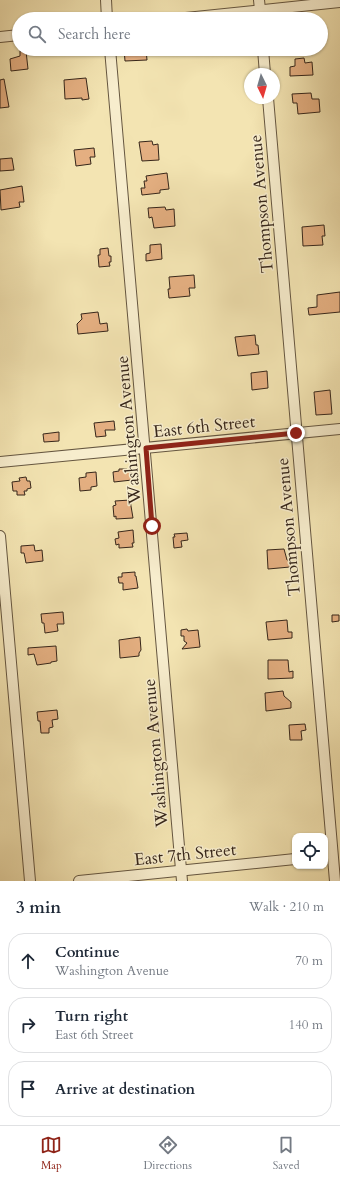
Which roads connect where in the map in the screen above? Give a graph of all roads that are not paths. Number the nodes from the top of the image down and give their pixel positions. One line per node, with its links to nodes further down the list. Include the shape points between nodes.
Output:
1 (106, 0): 4 (street)
2 (259, 0): 5 (street)
3 (340, 2): 6 (street)
4 (107, 12)
5 (260, 12)
6 (278, 12)
7 (12, 36): 8 (street)
8 (0, 37)
9 (111, 56): 15 (street, Washington Avenue)
10 (264, 56): 11 (street)
11 (265, 68)
12 (269, 104): 14 (street, Thompson Avenue)
13 (340, 429): 14 (street, East 6th Street)
14 (296, 433): 15 (street, East 6th Street); 18 (street, Thompson Avenue)
15 (146, 448): 16 (street, East 6th Street); 20 (street, Washington Avenue)
16 (0, 462)
17 (0, 536): 21 (street)
18 (332, 856): 23 (street, Thompson Avenue)
19 (292, 859): 20 (street, East 7th Street)
20 (182, 876): 22 (street, East 7th Street)
21 (30, 881)
22 (79, 881)
23 (335, 881)

